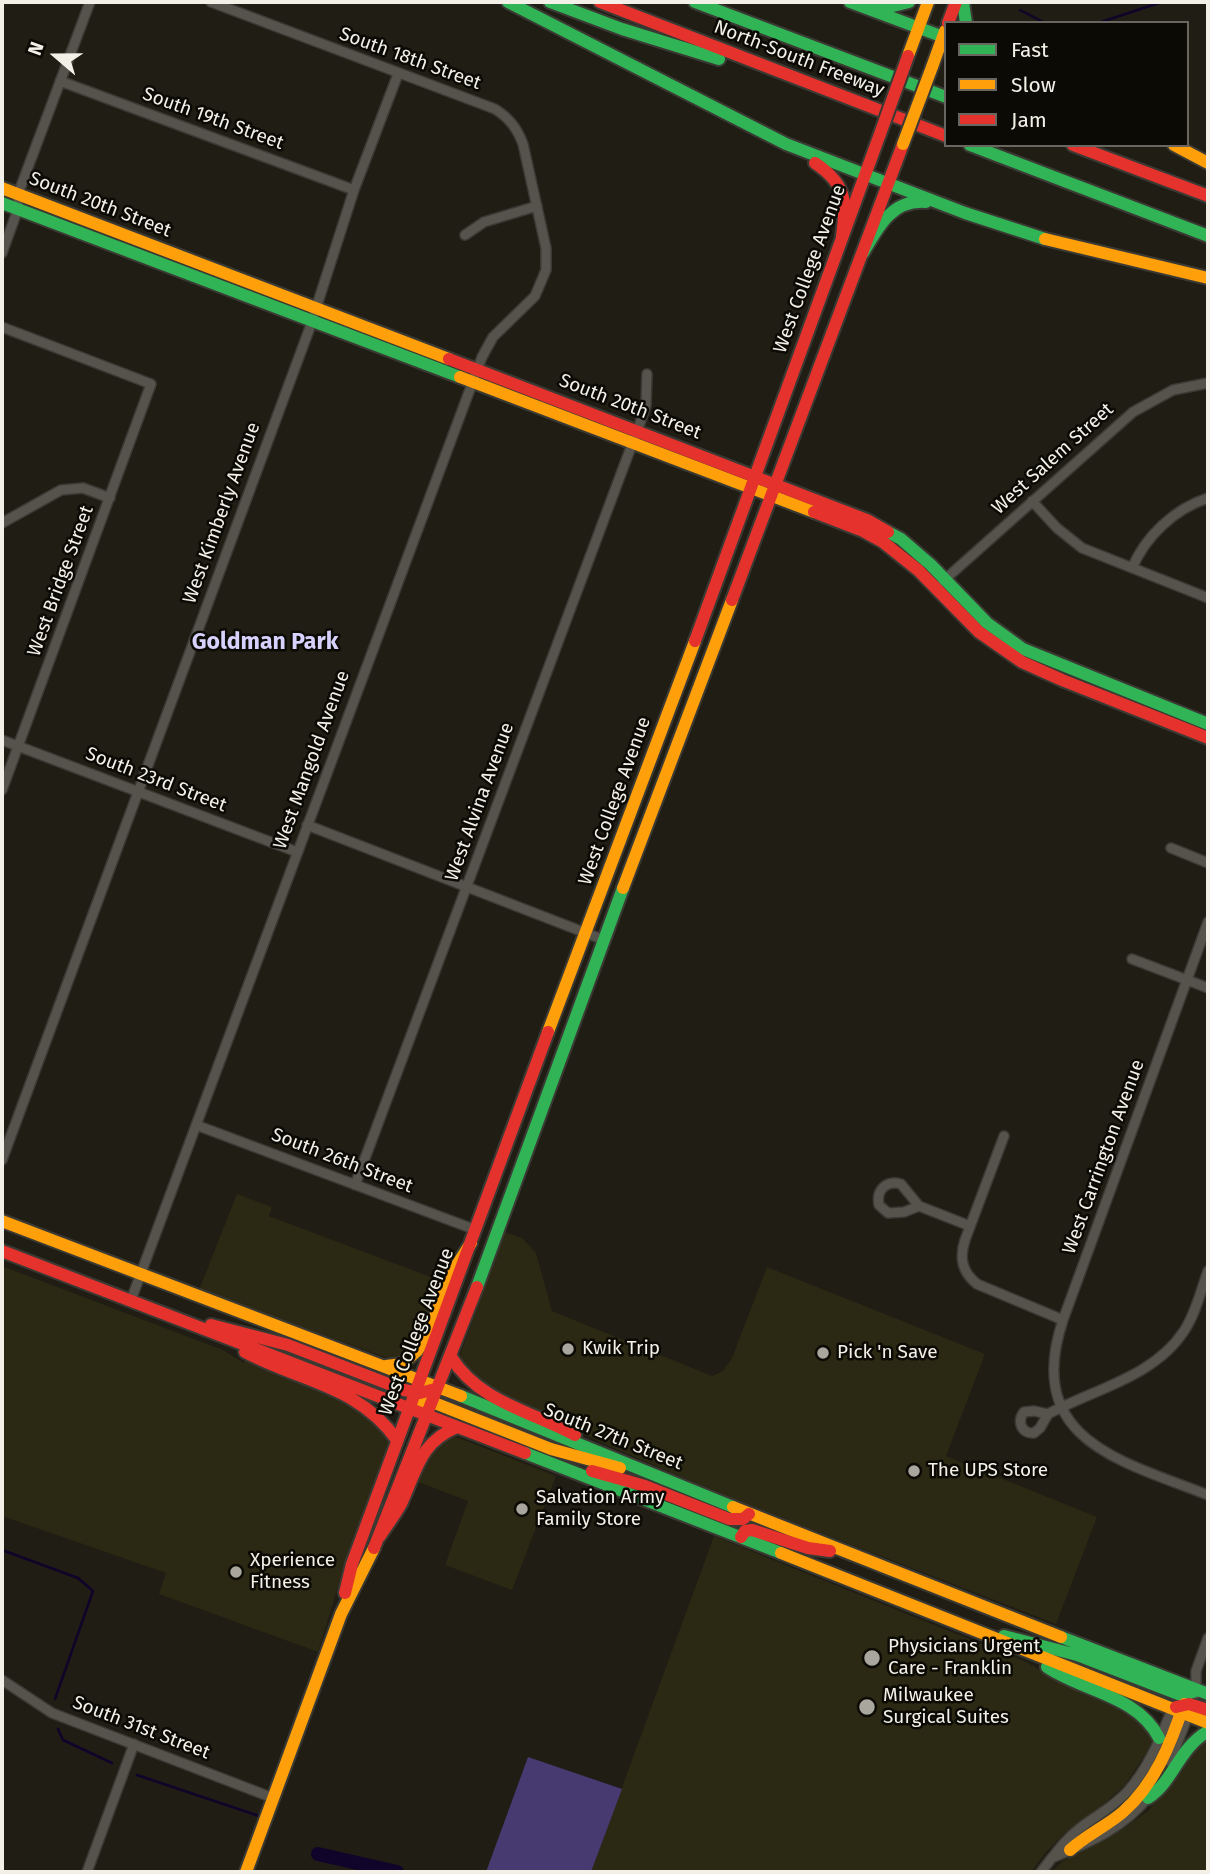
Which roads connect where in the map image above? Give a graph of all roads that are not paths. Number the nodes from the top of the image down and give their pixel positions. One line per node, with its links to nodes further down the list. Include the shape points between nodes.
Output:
1 (89, 2): 21 (street)
2 (211, 2): 20 (street, South 18th Street)
3 (508, 2): 25 (main road)
4 (550, 2): 22 (main road, via 622,29)
5 (600, 2): 22 (main road, North-South Freeway)
6 (695, 2): 17 (main road, North-South Freeway)
7 (705, 2): 17 (main road)
8 (850, 2): 16 (main road)
9 (858, 2): 10 (main road, via 889,7)
10 (909, 2)
11 (928, 2): 16 (main road, West College Avenue)
12 (956, 2): 14 (main road)
13 (963, 2): 15 (main road)
14 (949, 21)
15 (966, 21)
16 (918, 29): 18 (main road); 30 (main road, West College Avenue, bridge)
17 (781, 34): 23 (main road, North-South Freeway)
18 (944, 35)
19 (944, 37): 31 (main road, West College Avenue, bridge)
20 (398, 74): 33 (street, West Kimberly Avenue); 37 (street, South 18th Street, via 504,115 519,132)
21 (60, 81): 33 (street, South 19th Street); 34 (street)
22 (835, 94): 24 (main road, North-South Freeway)
23 (944, 96)
24 (944, 135)
25 (786, 145): 30 (main road); 41 (main road, via 828,171 841,186 846,211)
26 (976, 147): 42 (main road)
27 (1078, 147): 35 (main road)
28 (1178, 147): 29 (main road)
29 (1208, 163)
30 (865, 175): 31 (main road); 41 (main road, West College Avenue)
31 (889, 184): 39 (main road); 44 (main road, West College Avenue)
32 (2, 188): 34 (main road, South 20th Street)
33 (354, 190): 46 (street, West Kimberly Avenue)
34 (18, 194): 38 (street); 46 (main road, South 20th Street)
35 (1208, 196)
36 (2, 203): 38 (main road, South 20th Street)
37 (537, 206): 40 (street, via 484,222); 50 (street, West Mangold Avenue, via 546,248 543,280 529,303 493,337)
38 (18, 209): 43 (street); 47 (main road, South 20th Street)
39 (954, 209): 44 (main road, via 919,200 899,206); 45 (main road, via 1065,245)
40 (465, 235)
41 (842, 236): 54 (main road, West College Avenue)
42 (1208, 236)
43 (2, 253)
44 (863, 253): 56 (main road, West College Avenue)
45 (1208, 278)
46 (315, 308): 47 (street, West Kimberly Avenue); 50 (main road, South 20th Street)
47 (312, 321): 50 (main road, South 20th Street); 69 (street, West Kimberly Avenue)
48 (2, 327): 57 (street, West Bridge Street, via 151,384)
49 (648, 374): 52 (street, West Alvina Avenue, via 646,405)
50 (474, 376): 52 (main road, South 20th Street); 53 (main road, South 20th Street); 70 (street, West Mangold Avenue)
51 (1208, 383): 59 (street, West Salem Street, via 1172,390 1147,402)
52 (637, 430): 53 (street, West Alvina Avenue); 54 (main road, South 20th Street)
53 (632, 444): 55 (main road, South 20th Street); 74 (street, West Alvina Avenue)
54 (756, 477): 55 (main road, West College Avenue); 56 (main road, South 20th Street)
55 (751, 489): 56 (main road, South 20th Street); 76 (main road, West College Avenue)
56 (772, 490): 62 (main road, South 20th Street, via 880,526 901,539); 77 (main road, West College Avenue)
57 (110, 498): 60 (street, via 83,488 61,490); 67 (street, West Bridge Street)
58 (1208, 498): 61 (street, via 1186,508 1156,532)
59 (1032, 501): 61 (street, via 1073,542); 62 (street, West Salem Street)
60 (2, 523)
61 (1132, 568): 63 (street)
62 (941, 583): 64 (main road, South 20th Street, via 1023,649); 65 (main road, South 20th Street, via 975,628 1027,665)
63 (1208, 598)
64 (1208, 724)
65 (1208, 738)
66 (2, 740): 67 (street, South 23rd Street)
67 (18, 747): 68 (street, West Bridge Street); 69 (street, South 23rd Street)
68 (2, 790)
69 (137, 792): 72 (street, South 23rd Street); 83 (street, West Kimberly Avenue)
70 (307, 825): 72 (street, West Mangold Avenue); 74 (street)
71 (1171, 848): 73 (street)
72 (297, 852): 81 (street, West Mangold Avenue)
73 (1208, 863)
74 (467, 886): 76 (street); 84 (street, West Alvina Avenue)
75 (1208, 922): 79 (street, West Carrington Avenue)
76 (586, 933): 77 (street); 88 (main road, West College Avenue)
77 (604, 940): 96 (main road, West College Avenue)
78 (1132, 959): 79 (street)
79 (1188, 980): 80 (street); 93 (street, West Carrington Avenue)
80 (1208, 988)
81 (196, 1125): 84 (street, South 26th Street); 91 (street, West Mangold Avenue)
82 (1004, 1136): 87 (street)
83 (2, 1160)
84 (355, 1185): 88 (street, South 26th Street)
85 (919, 1206): 85 (street, via 895,1182 884,1186 878,1196 881,1208 891,1214); 87 (street)
86 (2, 1221): 91 (main road, South 27th Street)
87 (970, 1226): 93 (street, via 961,1257 970,1279)
88 (473, 1236): 97 (main road, via 417,1351 402,1364); 98 (main road, West College Avenue)
89 (2, 1251): 92 (main road, South 27th Street)
90 (1208, 1271): 101 (street, via 1192,1316 1166,1353 1143,1369)
91 (141, 1273): 92 (street, West Mangold Avenue); 97 (main road, South 27th Street)
92 (131, 1300): 94 (main road, South 27th Street)
93 (1063, 1320): 101 (street, West Carrington Avenue, via 1053,1365)
94 (192, 1325): 95 (main road, South 27th Street); 98 (main road, via 214,1325 288,1345)
95 (217, 1335): 102 (main road, South 27th Street); 106 (main road, via 262,1363 350,1396 384,1420)
96 (451, 1357): 99 (main road, West College Avenue); 107 (main road, via 463,1377 477,1388 555,1422)
97 (385, 1366): 98 (main road, South 27th Street)
98 (416, 1386): 99 (main road, South 27th Street); 102 (main road, West College Avenue)
99 (438, 1387): 100 (main road, West College Avenue); 107 (main road, South 27th Street)
100 (432, 1402): 102 (main road, via 420,1401); 104 (main road, West College Avenue); 109 (main road, via 551,1449)
101 (1062, 1407): 103 (street); 110 (street, via 1081,1436 1108,1455)
102 (408, 1408): 104 (main road, South 27th Street); 106 (main road, West College Avenue)
103 (1048, 1414)
104 (426, 1415): 105 (main road, South 27th Street); 112 (main road, West College Avenue)
105 (457, 1427): 108 (main road, South 27th Street); 112 (main road, via 438,1434 417,1461 401,1503)
106 (397, 1440): 115 (main road, West College Avenue, via 352,1564)
107 (600, 1451): 109 (main road, South 27th Street)
108 (566, 1470): 111 (main road, via 591,1471 645,1486 729,1519); 113 (main road, South 27th Street)
109 (662, 1478): 111 (main road, South 27th Street)
110 (1208, 1495)
111 (749, 1514): 114 (main road, South 27th Street)
112 (380, 1536): 115 (main road, West College Avenue)
113 (741, 1537): 114 (main road, via 745,1531 756,1530 804,1548); 116 (main road, South 27th Street)
114 (838, 1550): 122 (main road, South 27th Street)
115 (341, 1614): 128 (main road, West College Avenue)
116 (984, 1634): 118 (main road, South 27th Street); 122 (main road, via 1010,1636 1077,1655)
117 (1208, 1638): 119 (street)
118 (1019, 1649): 122 (main road, South 27th Street); 126 (main road, via 1066,1679 1133,1709 1156,1729)
119 (1196, 1671): 121 (street); 122 (street)
120 (2, 1680): 127 (street, South 31st Street, via 52,1713)
121 (1203, 1692): 122 (main road, South 27th Street)
122 (1183, 1702): 123 (main road); 124 (main road, South 27th Street); 126 (street); 129 (street, via 1173,1757); 130 (main road, via 1164,1758 1140,1795)
123 (1208, 1710)
124 (1208, 1723)
125 (1208, 1731): 129 (main road, via 1192,1741 1159,1792)
126 (1159, 1738): 131 (street, via 1145,1769 1126,1794 1072,1835)
127 (134, 1744): 128 (street, South 31st Street); 132 (street)
128 (273, 1798): 133 (main road, West College Avenue)
129 (1148, 1798): 130 (street, via 1111,1831)
130 (1070, 1850): 131 (street)
131 (1054, 1857): 134 (street)
132 (87, 1872)
133 (246, 1872)
134 (1041, 1872)

